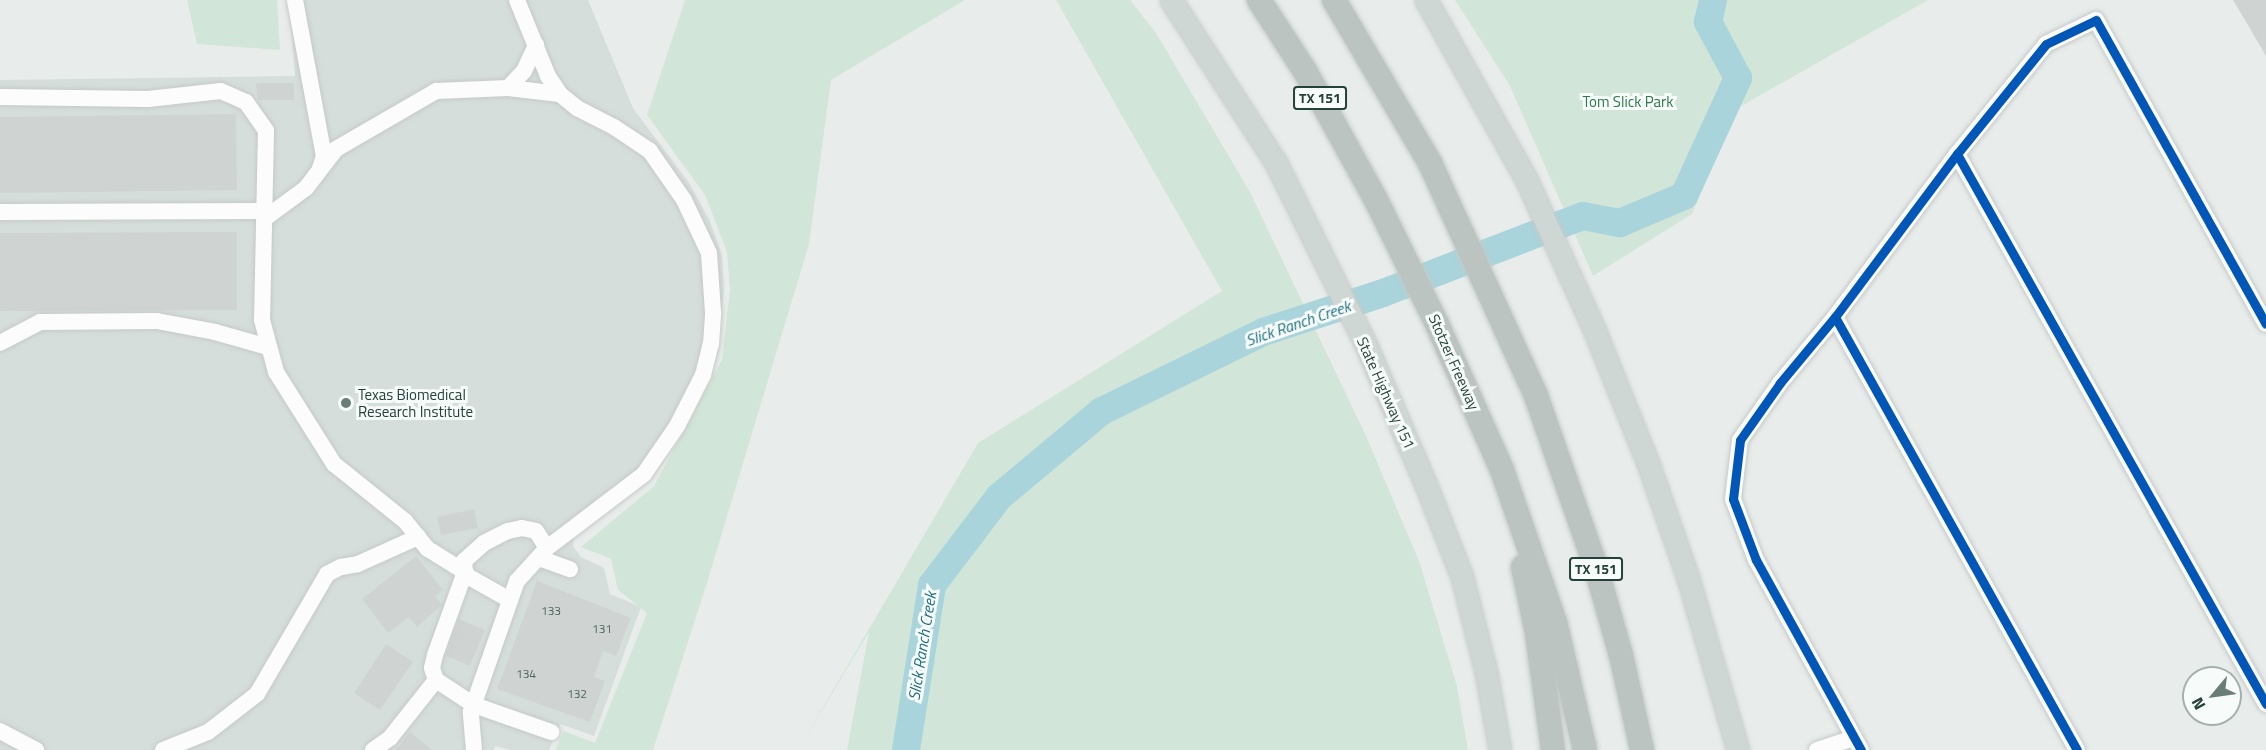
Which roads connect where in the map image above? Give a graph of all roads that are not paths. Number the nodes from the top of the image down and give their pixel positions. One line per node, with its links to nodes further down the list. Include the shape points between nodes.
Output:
1 (295, 0): 12 (street, via 324,156)
2 (517, 0): 7 (street)
3 (1171, 0): 35 (main road, State Highway 151, via 1276,163 1394,411 1462,577 1486,672)
4 (1259, 0): 19 (highway, Stotzer Freeway / TX 151, via 1305,71 1376,200)
5 (1334, 0): 38 (highway, TX 151, via 1430,163 1535,393 1595,564)
6 (1426, 0): 39 (main road, via 1547,221 1594,329 1649,466 1688,578)
7 (536, 45): 8 (street, via 524,71); 9 (street)
8 (508, 88): 9 (street); 12 (street, via 436,91 336,149)
9 (560, 94): 21 (street, via 650,152 668,175 709,253 713,312 711,344 703,375 677,426 644,474)
10 (0, 97): 14 (street, via 148,99 221,91 246,102 266,131)
11 (1957, 154): 15 (street); 16 (street, via 2046,44 2096,20); 26 (street)
12 (319, 172): 14 (street, via 306,188)
13 (0, 212): 14 (street)
14 (264, 215): 18 (street, via 262,320)
15 (1835, 317): 30 (street, via 1780,383 1740,440 1733,499 1756,560); 41 (street)
16 (2266, 324)
17 (0, 343): 18 (street, via 40,322 157,321)
18 (268, 347): 20 (street, via 276,372 334,464 405,521)
19 (1503, 470): 36 (highway, via 1537,633); 37 (highway, Stotzer Freeway / TX 151, via 1555,622)
20 (418, 537): 23 (street, via 428,549); 31 (street, via 327,574 257,694 208,732)
21 (543, 553): 22 (street); 23 (street, via 536,531 508,531 484,543 464,561); 24 (street, via 517,581)
22 (570, 569)
23 (465, 572): 24 (street); 25 (street, via 435,654 432,668)
24 (510, 600): 27 (street)
25 (436, 680): 27 (street); 33 (street, via 390,738)
26 (2266, 704)
27 (474, 705): 29 (street); 34 (street)
28 (0, 731): 32 (street)
29 (551, 732)
30 (1857, 744): 40 (street)
31 (173, 748)
32 (36, 750)
33 (373, 750)
34 (474, 750)
35 (1500, 750)
36 (1553, 750)
37 (1585, 750)
38 (1642, 750)
39 (1738, 750)
40 (1817, 750)
41 (2077, 750)

